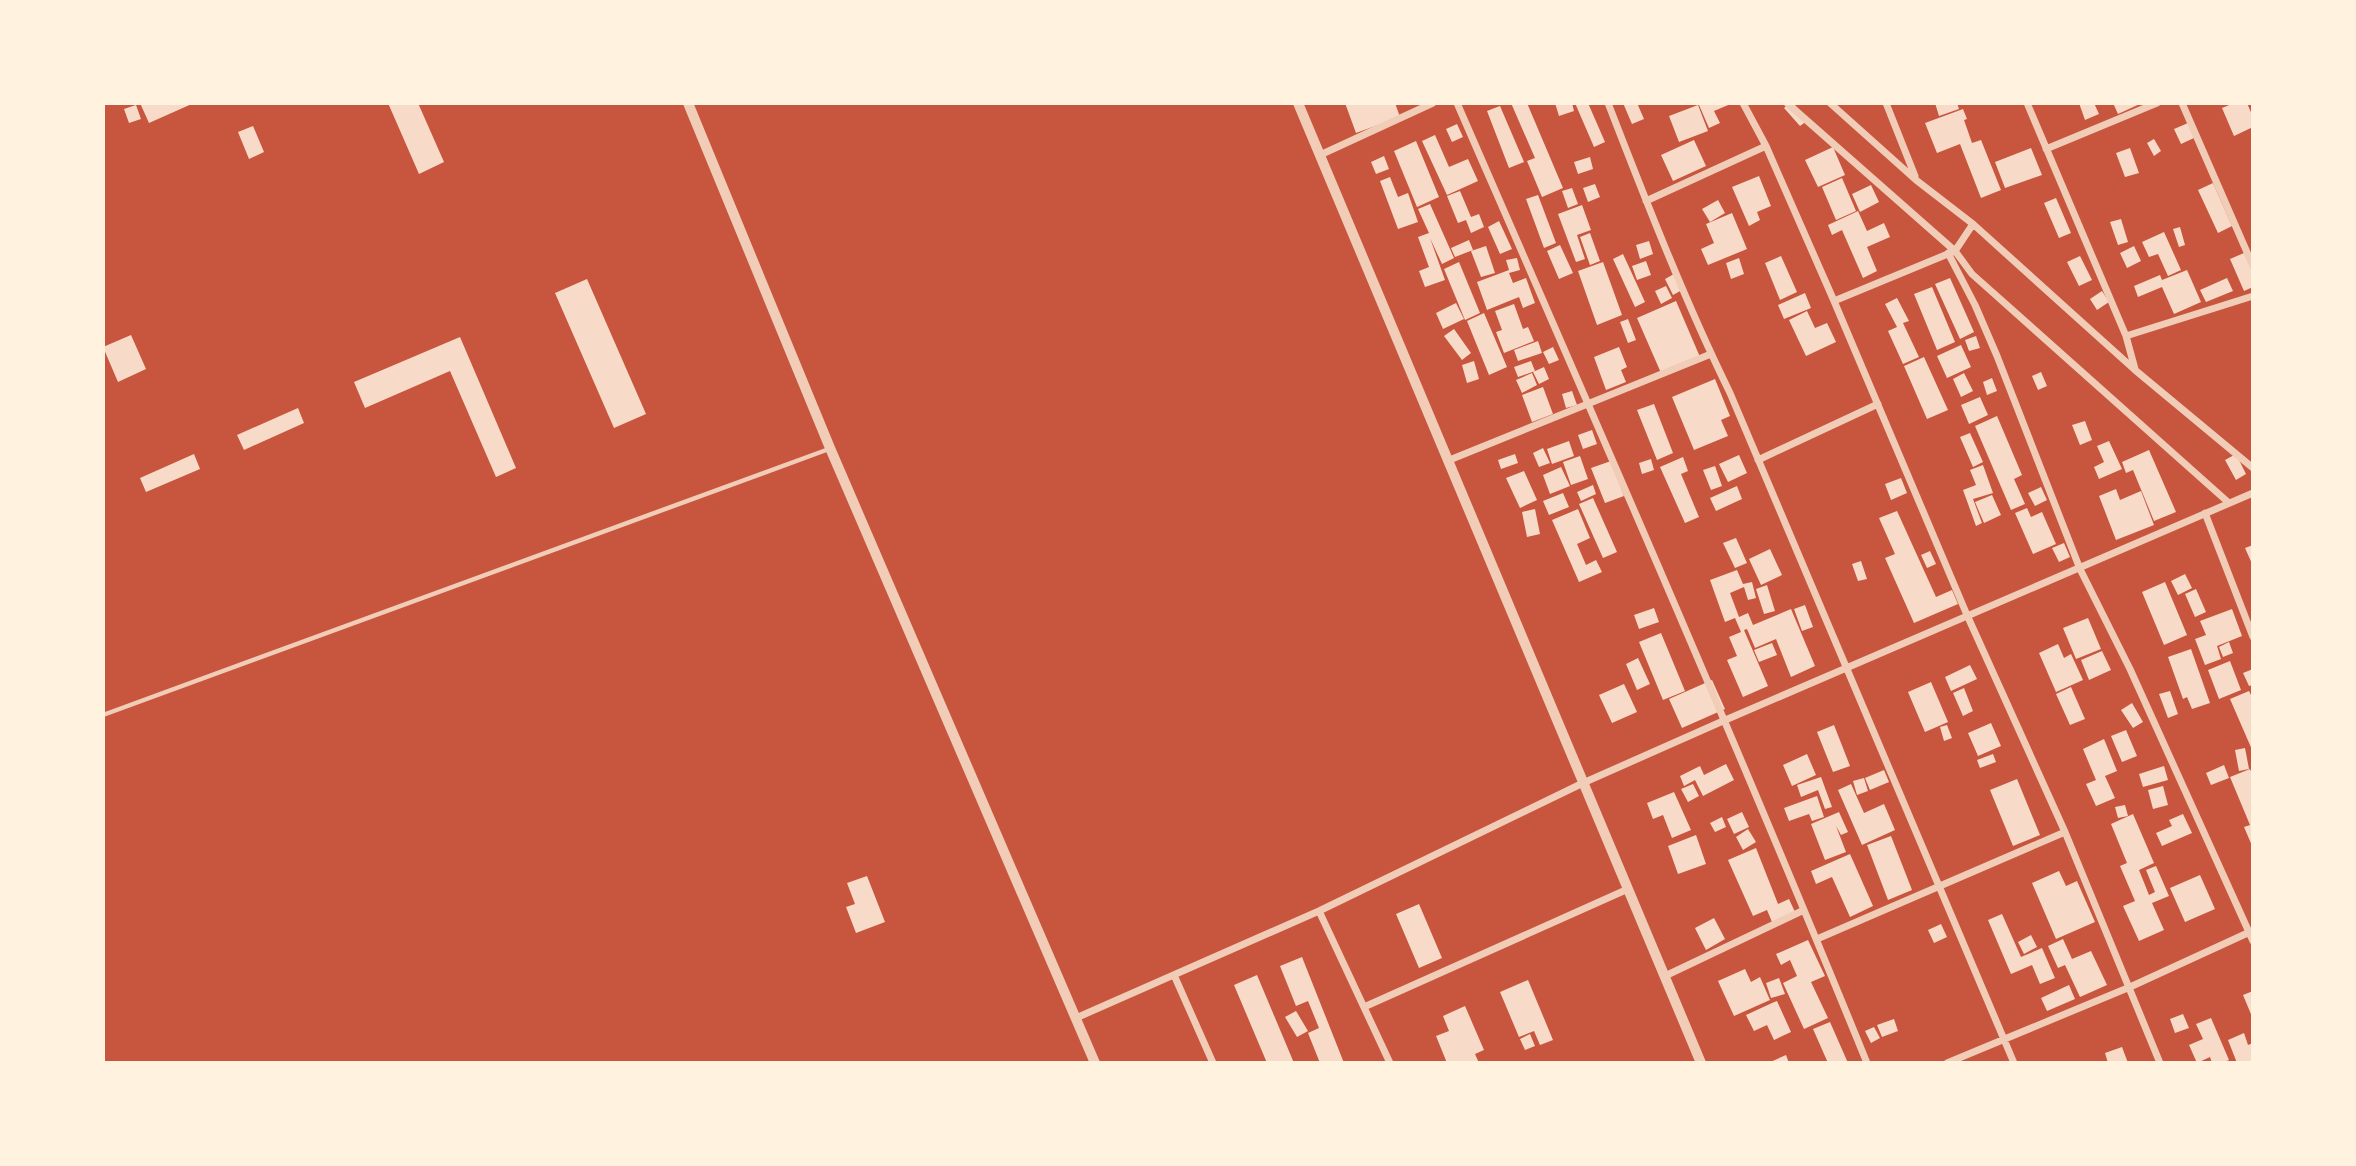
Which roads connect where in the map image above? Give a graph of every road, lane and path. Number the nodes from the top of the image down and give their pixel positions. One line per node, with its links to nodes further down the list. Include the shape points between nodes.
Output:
1 (688, 103): 28 (street)
2 (1298, 103): 15 (street)
3 (1433, 103): 15 (street)
4 (1457, 103): 26 (street)
5 (1608, 103): 17 (street)
6 (1743, 103): 13 (street)
7 (1787, 103): 19 (street)
8 (1830, 103): 16 (street)
9 (1886, 103): 16 (street)
10 (2027, 103): 14 (street)
11 (2157, 103): 14 (street)
12 (2182, 103): 20 (street)
13 (1766, 146): 17 (street); 22 (street)
14 (2046, 149): 23 (street)
15 (1320, 155): 30 (street)
16 (1916, 180): 18 (street)
17 (1646, 201): 24 (street)
18 (1973, 224): 19 (street); 25 (street)
19 (1951, 252): 22 (street); 33 (street); 35 (street)
20 (2253, 267)
21 (2253, 296): 23 (street)
22 (1834, 301): 27 (street)
23 (2126, 336): 25 (street)
24 (1710, 354): 26 (street); 29 (street)
25 (2135, 370): 31 (street)
26 (1588, 402): 30 (street); 41 (street)
27 (1878, 404): 29 (street); 36 (street)
28 (830, 449): 40 (lane); 55 (street)
29 (1758, 460): 39 (street)
30 (1447, 461): 42 (street)
31 (2253, 468)
32 (2253, 493): 33 (street)
33 (2229, 503): 34 (street)
34 (2205, 513): 35 (street); 37 (street)
35 (2080, 569): 36 (street); 48 (street)
36 (1967, 615): 39 (street); 43 (street)
37 (2249, 617): 38 (street)
38 (2253, 637)
39 (1845, 669): 41 (street); 44 (street)
40 (103, 715)
41 (1723, 721): 42 (street); 46 (street)
42 (1583, 783): 45 (street); 47 (street)
43 (2065, 832): 44 (street); 53 (street)
44 (1941, 888): 49 (street); 56 (street)
45 (1628, 889): 52 (street); 54 (street)
46 (1804, 910): 49 (street); 52 (street)
47 (1319, 911): 51 (street); 54 (street)
48 (2251, 931): 50 (street); 53 (street)
49 (1817, 939): 61 (street)
50 (2253, 941)
51 (1174, 975): 55 (street); 60 (street)
52 (1665, 976): 58 (street)
53 (2130, 987): 56 (street); 64 (street)
54 (1364, 1007): 57 (street)
55 (1076, 1018): 59 (street)
56 (2003, 1038): 62 (street); 63 (street)
57 (1388, 1062)
58 (1698, 1062)
59 (1095, 1063)
60 (1213, 1063)
61 (1867, 1063)
62 (1947, 1063)
63 (2014, 1063)
64 (2160, 1063)

